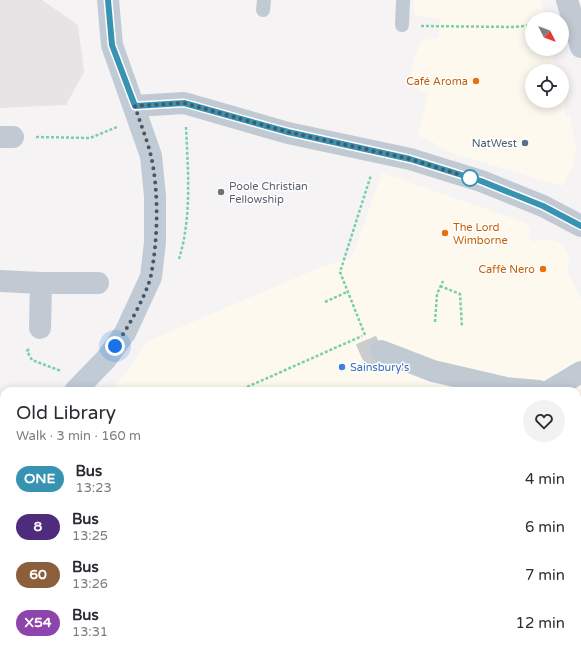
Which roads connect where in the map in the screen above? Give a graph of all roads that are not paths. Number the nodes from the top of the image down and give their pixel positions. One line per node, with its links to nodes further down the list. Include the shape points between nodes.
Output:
1 (108, 0): 6 (street, via 112,45)
2 (403, 0): 4 (lane)
3 (566, 11): 5 (street)
4 (402, 26)
5 (581, 47)
6 (135, 106): 7 (street, via 184,103 288,132 410,159 481,181 543,206); 14 (street, via 151,156 155,196 155,242 151,277 125,333 106,359)
7 (581, 226)
8 (0, 281): 9 (street)
9 (41, 283): 10 (street); 11 (street)
10 (98, 283)
11 (40, 328)
12 (374, 346): 15 (street, via 433,371)
13 (581, 372): 16 (street)
14 (79, 387)
15 (502, 387)
16 (556, 387)

